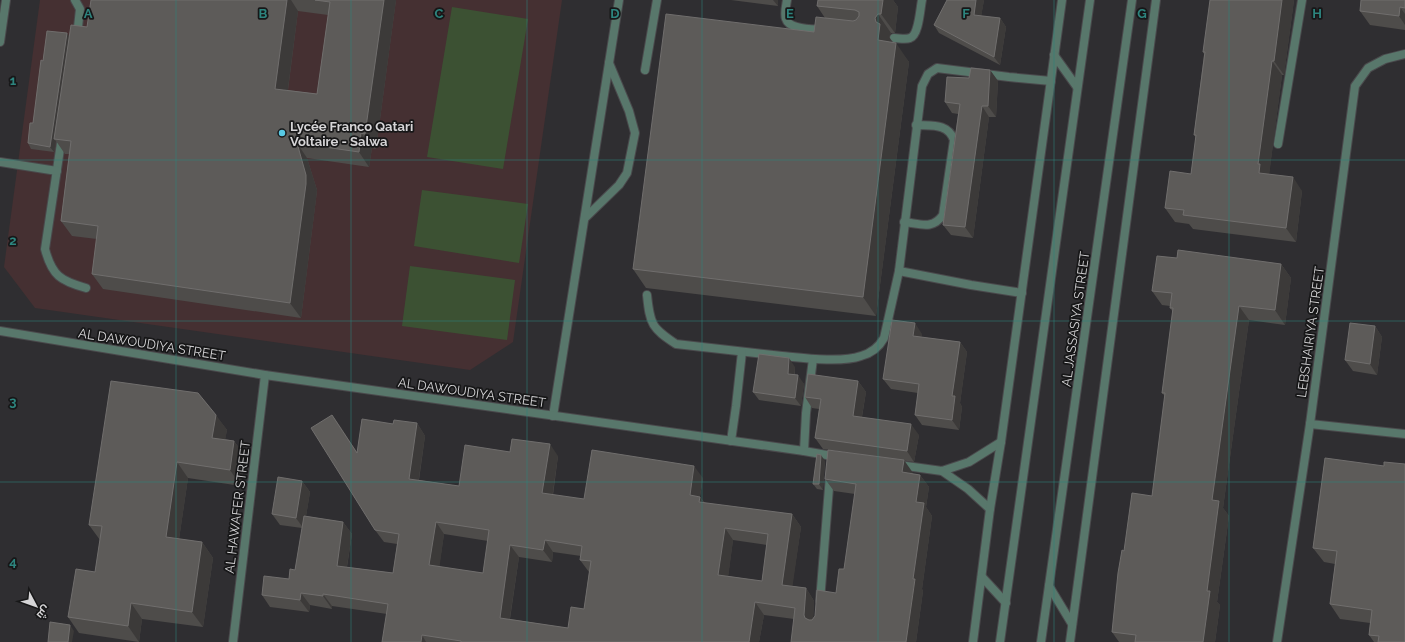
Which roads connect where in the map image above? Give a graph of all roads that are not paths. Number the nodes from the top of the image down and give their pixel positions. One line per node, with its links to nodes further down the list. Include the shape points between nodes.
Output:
1 (6, 0): 15 (street)
2 (75, 0): 14 (street, via 80,9)
3 (617, 0): 18 (street)
4 (657, 0): 19 (street)
5 (787, 0): 12 (street, via 785,18 788,24 795,27)
6 (922, 0): 13 (street, via 914,36 908,39)
7 (1062, 0): 17 (street)
8 (1090, 0): 21 (street)
9 (1132, 0): 49 (street, AL JASSASIYA STREET)
10 (1156, 0): 52 (street)
11 (1302, 0): 24 (street)
12 (831, 30)
13 (894, 38)
14 (76, 41)
15 (0, 42)
16 (1405, 54): 38 (street, LEBSHAIRIYA STREET, via 1385,59 1368,68 1355,86)
17 (1054, 56): 20 (street); 21 (street)
18 (609, 63): 27 (street); 27 (street, via 630,112 635,133 627,173 619,185)
19 (645, 70)
20 (1051, 81): 23 (street, via 937,68 928,74 922,86); 31 (street)
21 (1077, 87): 50 (street)
22 (63, 124): 26 (street)
23 (916, 125): 28 (street); 28 (street, via 945,128 952,133 954,140 943,215 931,225)
24 (1278, 144)
25 (0, 162): 26 (street)
26 (57, 170): 30 (street, via 45,250 49,264 58,276)
27 (585, 218): 37 (street)
28 (904, 222): 29 (street)
29 (898, 271): 31 (street); 35 (street, via 884,338 875,350 861,357)
30 (86, 288)
31 (1022, 293): 41 (street)
32 (647, 295): 34 (street, via 652,324 660,334 676,344)
33 (0, 331): 36 (street, AL DAWOUDIYA STREET)
34 (742, 352): 35 (street); 40 (street)
35 (813, 359): 42 (street)
36 (265, 375): 37 (street, AL DAWOUDIYA STREET); 53 (street, AL HAWAFER STREET)
37 (553, 416): 40 (street, AL DAWOUDIYA STREET)
38 (1310, 424): 39 (street); 58 (street, LEBSHAIRIYA STREET)
39 (1405, 434)
40 (731, 441): 42 (street, AL DAWOUDIYA STREET)
41 (1001, 442): 46 (street, via 969,462); 47 (street)
42 (804, 450): 43 (street, AL DAWOUDIYA STREET)
43 (831, 456): 44 (street, AL DAWOUDIYA STREET); 51 (street)
44 (847, 458)
45 (894, 465): 46 (street)
46 (942, 471): 47 (street, via 968,489)
47 (990, 509): 48 (street)
48 (982, 577): 50 (street); 54 (street)
49 (1049, 586): 52 (street); 56 (street, AL JASSASIYA STREET)
50 (1006, 603): 55 (street)
51 (819, 612)
52 (1072, 624): 57 (street)
53 (233, 642)
54 (973, 642)
55 (1000, 642)
56 (1041, 642)
57 (1070, 642)
58 (1277, 642)

